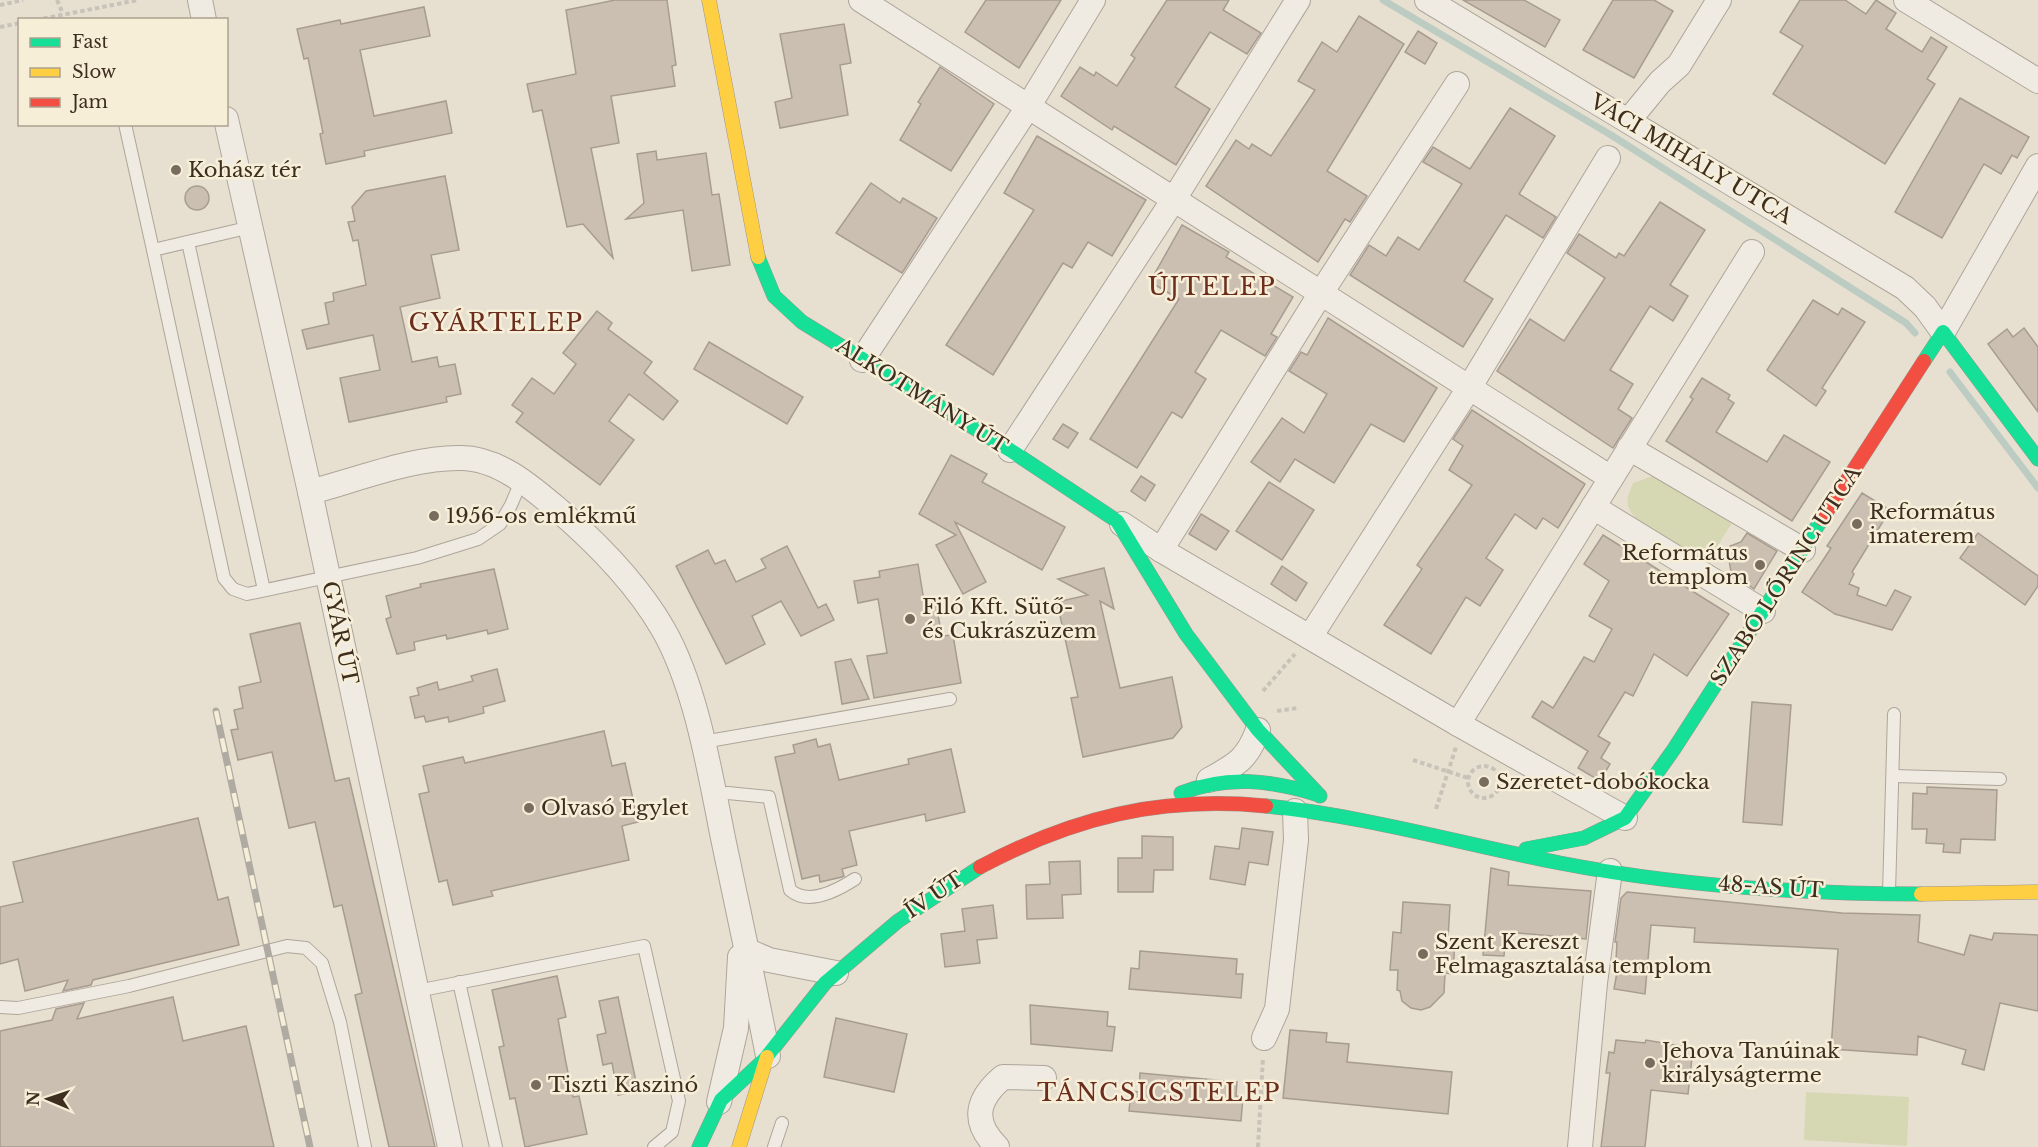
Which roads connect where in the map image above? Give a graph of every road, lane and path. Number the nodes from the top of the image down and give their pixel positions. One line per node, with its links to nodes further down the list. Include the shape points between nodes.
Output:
1 (23, 0): 12 (path)
2 (57, 0): 13 (path)
3 (138, 0): 13 (path)
4 (200, 0): 15 (street)
5 (709, 0): 33 (main road, ALKOTMÁNY ÚT, via 765,280 787,311)
6 (861, 0): 20 (street)
7 (1093, 0): 20 (street)
8 (1298, 0): 26 (street)
9 (1427, 0): 21 (street, VÁCI MIHÁLY UTCA)
10 (1719, 0): 21 (street, via 1679,65)
11 (1906, 0): 18 (street)
12 (0, 5)
13 (63, 14): 14 (path)
14 (45, 18)
15 (204, 18)
16 (18, 23): 17 (path)
17 (0, 27)
18 (2038, 81)
19 (1457, 84): 31 (street)
20 (1028, 106): 26 (street); 33 (street)
21 (1629, 120): 32 (street, VÁCI MIHÁLY UTCA, via 1905,288)
22 (125, 126): 29 (lane)
23 (228, 126): 27 (street, GYÁR ÚT)
24 (1608, 158): 34 (street)
25 (2038, 166): 32 (street)
26 (1174, 200): 31 (street); 36 (street)
27 (251, 227): 28 (lane); 40 (street, GYÁR ÚT)
28 (188, 242): 29 (lane); 46 (lane)
29 (153, 250): 46 (lane, via 224,578 233,590 247,594)
30 (1752, 252): 35 (street)
31 (1321, 293): 34 (street); 43 (street)
32 (1943, 332): 37 (main road); 44 (main road, SZABÓ LŐRINC UTCA)
33 (862, 360): 36 (main road, ALKOTMÁNY ÚT)
34 (1469, 388): 38 (street); 48 (street)
35 (1629, 448): 38 (street); 44 (street)
36 (1010, 450): 42 (main road, ALKOTMÁNY ÚT)
37 (2038, 459)
38 (1611, 478): 41 (street)
39 (522, 479): 40 (street, via 482,461 461,458 421,462); 45 (lane, via 500,524 477,539 417,558); 53 (street, via 581,529 636,587 664,630)
40 (310, 492): 45 (street, GYÁR ÚT)
41 (1593, 507): 47 (street); 52 (street)
42 (1117, 521): 43 (street); 51 (main road, ALKOTMÁNY ÚT, via 1186,634)
43 (1161, 550): 48 (street)
44 (1803, 550): 47 (main road, SZABÓ LŐRINC UTCA)
45 (328, 575): 46 (lane); 76 (street, GYÁR ÚT)
46 (264, 590)
47 (1763, 610): 65 (main road, SZABÓ LŐRINC UTCA)
48 (1310, 637): 51 (path); 52 (street)
49 (950, 699): 53 (lane)
50 (1894, 714): 56 (lane)
51 (1252, 721): 57 (main road, ALKOTMÁNY ÚT); 60 (street, via 1251,750 1244,759)
52 (1460, 725): 55 (path); 65 (street)
53 (703, 742): 61 (street)
54 (1413, 760): 55 (path)
55 (1448, 771): 58 (path); 64 (path)
56 (1893, 776): 59 (lane); 71 (lane)
57 (1294, 777): 60 (main road, ÍV ÚT); 63 (street, via 1288,786); 66 (main road, ÍV ÚT, via 1320,795 1372,816)
58 (1468, 778): 58 (path, via 1474,769 1488,766 1496,772 1499,786 1493,795 1477,796 1470,789)
59 (2000, 779)
60 (1205, 782): 62 (main road, ÍV ÚT)
61 (715, 795): 69 (lane, via 769,797 790,890 797,897 840,889); 72 (street)
62 (1148, 807): 63 (main road, ÍV ÚT, via 1188,803); 74 (main road, ÍV ÚT, via 1066,828 966,873 891,925)
63 (1284, 809): 66 (main road, ÍV ÚT); 78 (street, via 1296,840 1277,1009)
64 (1436, 811)
65 (1622, 829): 67 (main road, SZABÓ LŐRINC UTCA)
66 (1449, 839): 67 (main road, ÍV ÚT)
67 (1506, 852): 68 (main road, 48-AS ÚT)
68 (1612, 866): 71 (main road, 48-AS ÚT, via 1699,882); 92 (street, via 1595,983)
69 (855, 879)
70 (2038, 892): 71 (main road, 48-AS ÚT)
71 (1889, 894)
72 (742, 928): 73 (street); 81 (street, via 736,1028)
73 (748, 951): 74 (street, via 769,960); 79 (street)
74 (836, 973): 79 (main road, ÍV ÚT, via 807,1003)
75 (459, 982): 76 (lane); 85 (lane); 86 (lane, via 644,946 679,1101 672,1132)
76 (417, 992): 84 (street, GYÁR ÚT)
77 (0, 1010): 83 (lane, via 129,986 287,946 306,948 322,963 340,1022)
78 (1264, 1038): 91 (path)
79 (768, 1056): 81 (main road); 88 (main road)
80 (1044, 1078): 90 (street, via 1003,1077 985,1092 980,1112 986,1137)
81 (718, 1102): 87 (main road)
82 (782, 1123): 89 (lane)
83 (365, 1147)
84 (450, 1147)
85 (496, 1147)
86 (654, 1147)
87 (699, 1147)
88 (739, 1147)
89 (774, 1147)
90 (997, 1147)
91 (1258, 1147)
92 (1580, 1147)

